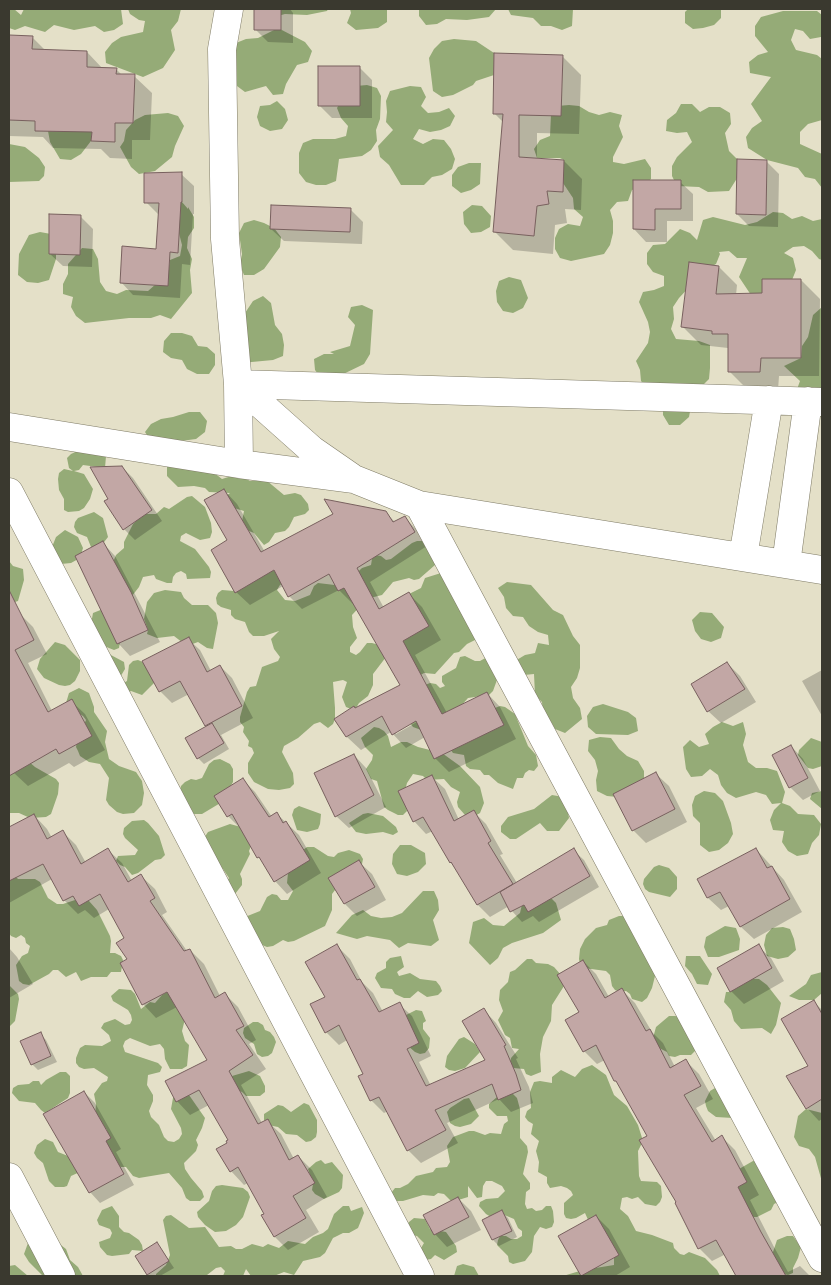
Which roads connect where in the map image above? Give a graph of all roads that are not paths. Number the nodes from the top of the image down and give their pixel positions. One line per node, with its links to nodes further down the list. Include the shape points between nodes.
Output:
1 (229, 9): 2 (street, via 222,49 225,239)
2 (238, 384): 3 (street); 6 (street); 7 (street, via 312,450)
3 (769, 400): 4 (street); 10 (street)
4 (815, 402): 11 (street)
5 (9, 427): 6 (street)
6 (239, 464): 7 (street)
7 (354, 479): 9 (street)
8 (9, 492): 16 (street)
9 (419, 505): 10 (street); 14 (street)
10 (743, 557): 11 (street)
11 (786, 564): 12 (street)
12 (822, 570)
13 (9, 1177): 15 (street)
14 (822, 1258)
15 (61, 1276)
16 (420, 1276)

